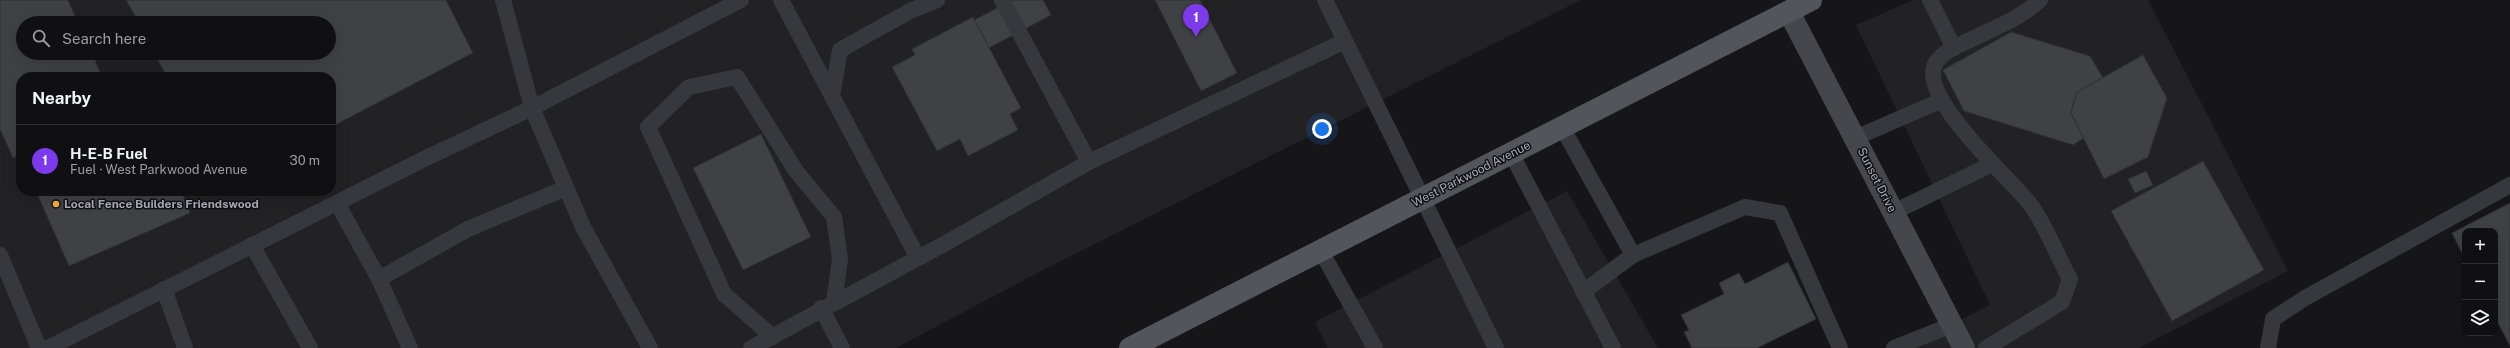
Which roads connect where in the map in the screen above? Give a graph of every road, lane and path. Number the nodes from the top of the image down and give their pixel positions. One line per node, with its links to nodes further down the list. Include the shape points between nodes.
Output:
1 (503, 0): 15 (lane)
2 (741, 0): 15 (lane)
3 (781, 0): 13 (lane)
4 (937, 0): 13 (lane, via 910,11 840,50)
5 (1002, 0): 19 (lane)
6 (1325, 0): 11 (lane)
7 (1811, 0): 10 (main road, West Parkwood Avenue)
8 (1930, 0): 12 (lane)
9 (2040, 0): 12 (lane, via 2028,12)
10 (1787, 6): 16 (main road, West Parkwood Avenue); 17 (street, Sunset Drive)
11 (1345, 41): 19 (lane); 23 (lane)
12 (1954, 48): 14 (lane, via 1936,62 1934,78)
13 (832, 96): 30 (lane)
14 (1940, 101): 17 (lane); 20 (lane)
15 (532, 108): 22 (lane); 24 (lane)
16 (1562, 127): 18 (main road, West Parkwood Avenue); 29 (lane)
17 (1855, 138): 25 (street, Sunset Drive)
18 (1511, 154): 23 (main road, West Parkwood Avenue); 33 (lane)
19 (1089, 162): 30 (lane)
20 (1992, 164): 25 (lane); 52 (lane, via 2030,204 2070,279 2062,302)
21 (2510, 185): 53 (lane, via 2304,298 2273,319)
22 (566, 188): 31 (lane, via 468,229); 42 (lane, via 583,227)
23 (1422, 199): 27 (main road, West Parkwood Avenue); 47 (lane)
24 (337, 202): 26 (lane); 31 (lane)
25 (1894, 212): 35 (street, Sunset Drive)
26 (252, 246): 32 (lane); 40 (lane)
27 (1321, 251): 45 (main road, West Parkwood Avenue); 46 (lane)
28 (0, 255): 37 (lane)
29 (1633, 255): 33 (lane); 49 (lane, via 1745,207 1780,213)
30 (918, 258): 34 (lane)
31 (379, 279): 41 (lane)
32 (164, 289): 38 (lane); 39 (lane)
33 (1583, 292): 48 (lane)
34 (828, 305): 36 (lane); 36 (lane, via 840,259 834,217 796,171 737,77 689,87 648,127 724,294); 44 (lane)
35 (1952, 325): 50 (lane); 51 (street, Sunset Drive)
36 (773, 337): 43 (lane)
37 (39, 348)
38 (48, 348)
39 (185, 348)
40 (310, 348)
41 (410, 348)
42 (650, 348)
43 (751, 348)
44 (842, 348)
45 (1130, 348)
46 (1375, 348)
47 (1496, 348)
48 (1613, 348)
49 (1840, 348)
50 (1894, 348)
51 (1964, 348)
52 (1986, 348)
53 (2268, 348)

